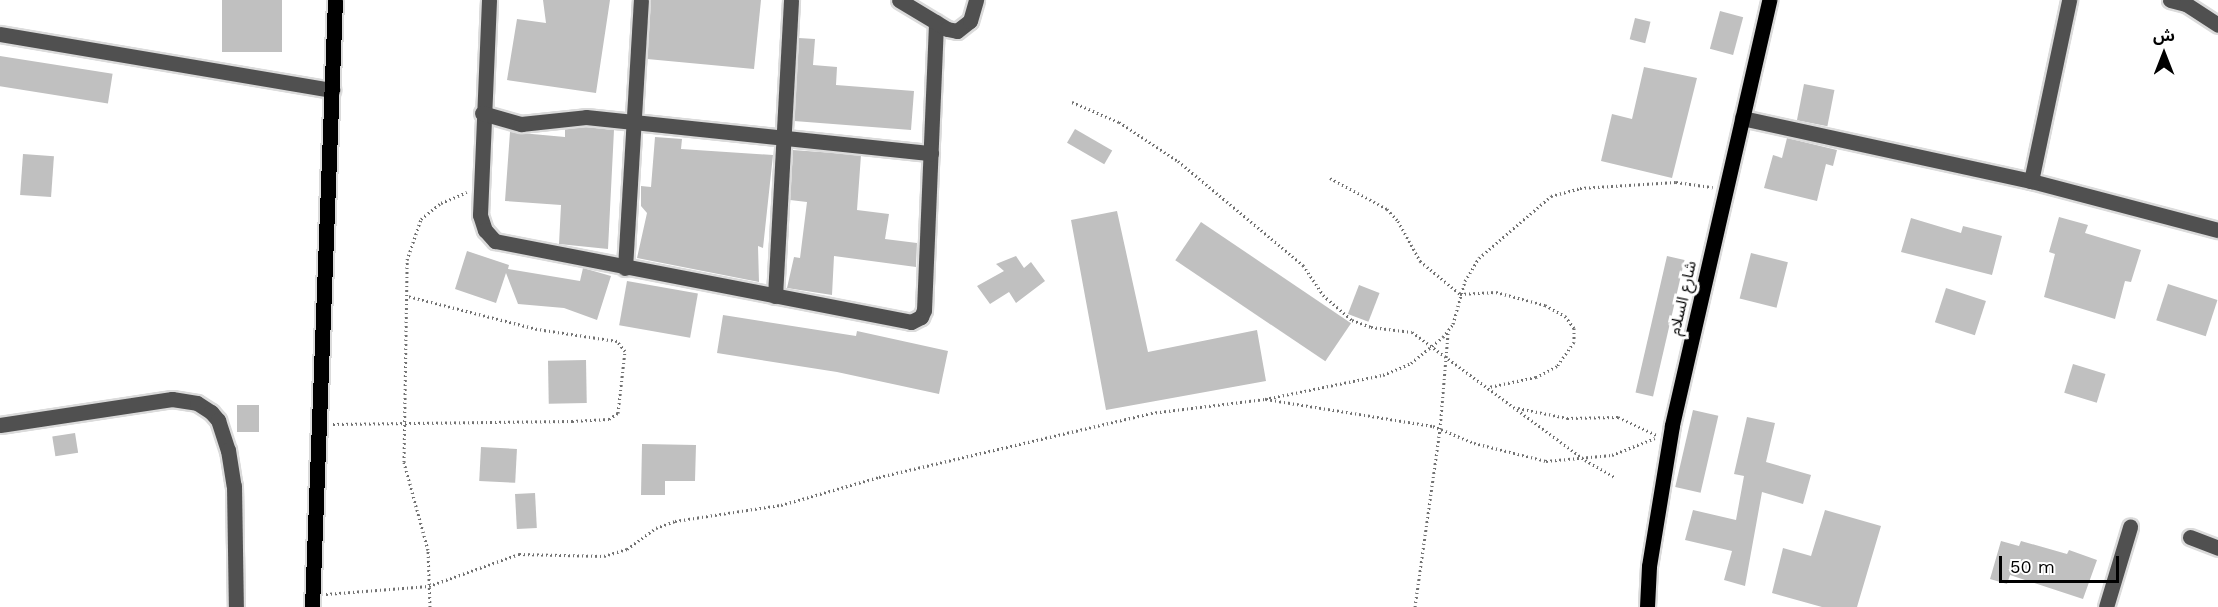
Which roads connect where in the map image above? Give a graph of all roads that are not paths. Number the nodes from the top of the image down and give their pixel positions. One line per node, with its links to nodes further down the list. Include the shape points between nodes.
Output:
1 (335, 0): 14 (main road)
2 (489, 0): 15 (street)
3 (641, 0): 17 (street)
4 (791, 0): 18 (street)
5 (899, 0): 11 (street)
6 (976, 0): 11 (street, via 964,28 947,29)
7 (1769, 0): 16 (main road, شارع السلام)
8 (2069, 0): 20 (street)
9 (2170, 0): 10 (street)
10 (2187, 2): 12 (street)
11 (936, 22): 19 (street)
12 (2218, 25)
13 (0, 34): 14 (street)
14 (332, 90): 28 (main road)
15 (482, 113): 17 (street, via 533,125 586,117); 22 (street, via 481,223 495,241)
16 (1742, 118): 20 (street); 30 (main road, شارع السلام, via 1672,425 1649,566)
17 (634, 122): 18 (street); 22 (street)
18 (784, 136): 19 (street); 23 (street)
19 (931, 153): 23 (street, via 921,317 911,321)
20 (2031, 181): 21 (street)
21 (2218, 230)
22 (625, 268): 23 (street)
23 (775, 296)
24 (0, 425): 29 (street, via 172,399 197,403 211,412 218,420 228,450 234,486)
25 (2130, 527): 31 (street)
26 (2190, 537): 27 (street)
27 (2218, 548)
28 (312, 601)
29 (236, 607)
30 (1647, 607)
31 (2106, 607)

